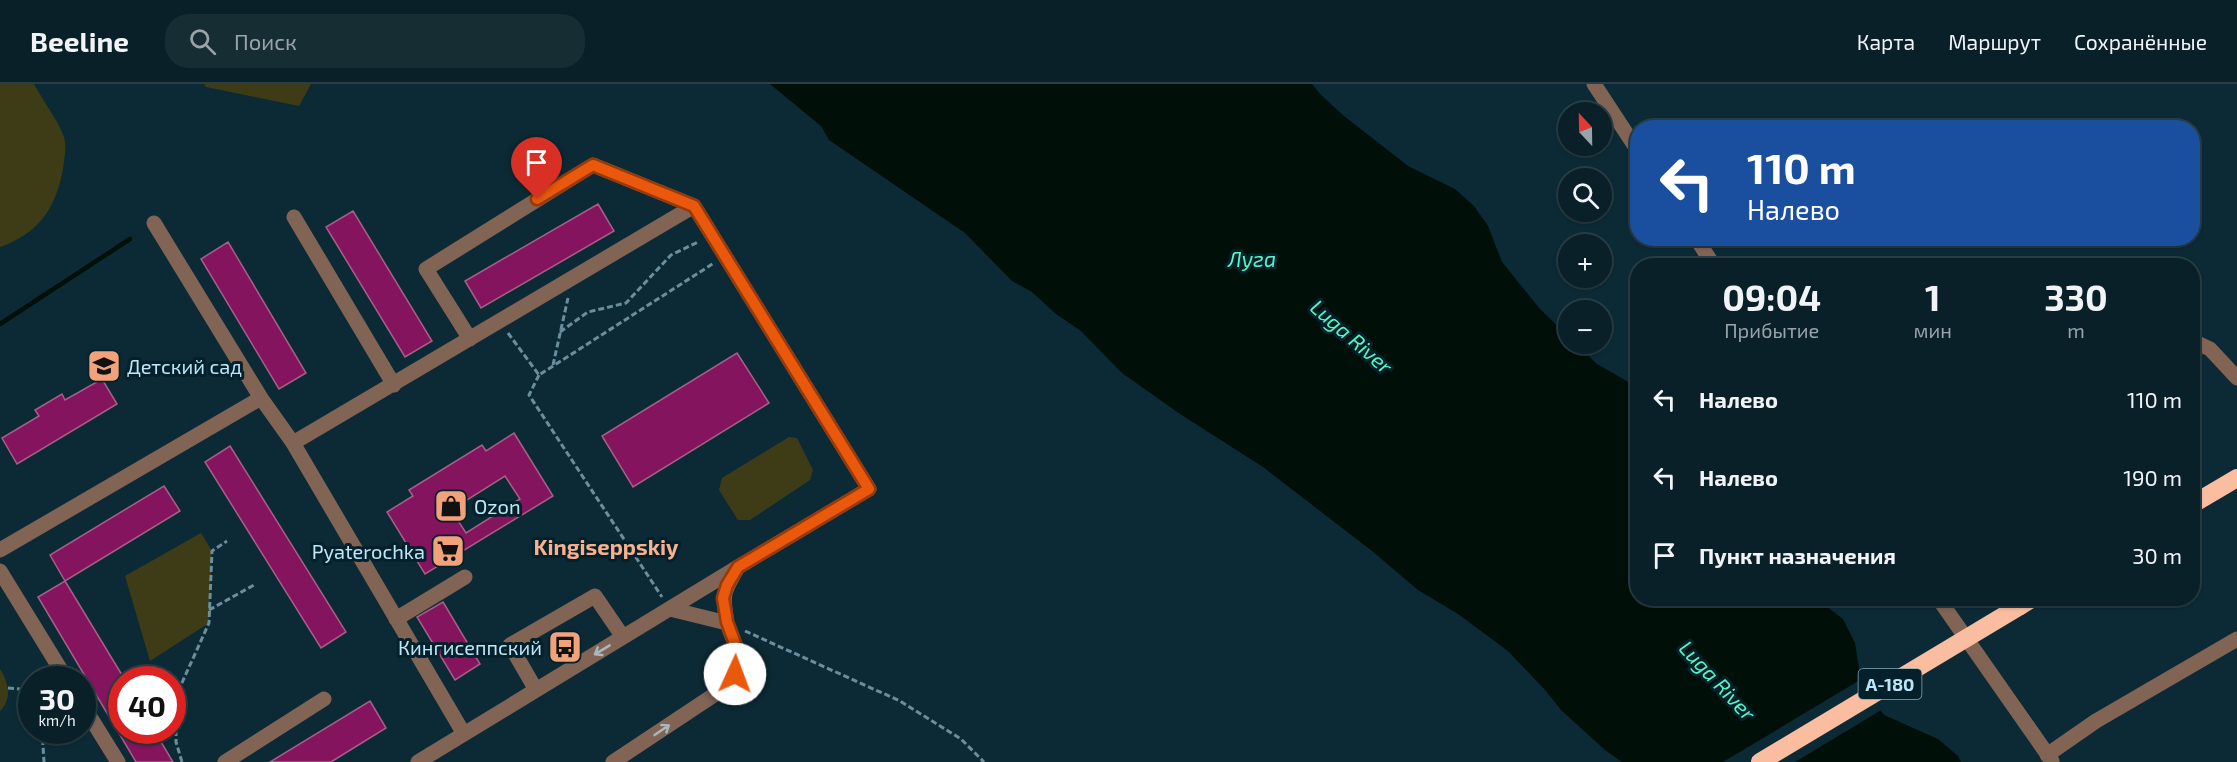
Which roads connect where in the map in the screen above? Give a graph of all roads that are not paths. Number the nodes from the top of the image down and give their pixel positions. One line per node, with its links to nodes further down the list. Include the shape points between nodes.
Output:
1 (1594, 84): 2 (street)
2 (1630, 139)
3 (694, 206): 6 (street); 6 (street, via 593,165 426,269); 18 (street, via 869,489)
4 (294, 217): 9 (street)
5 (154, 223): 10 (street)
6 (470, 339): 9 (street)
7 (2200, 344): 8 (street)
8 (2237, 378)
9 (394, 385): 11 (street)
10 (261, 398): 11 (street); 17 (street)
11 (293, 443): 24 (street)
12 (2237, 470): 15 (street)
13 (2237, 478): 15 (highway)
14 (2237, 484): 15 (street)
15 (2217, 490): 16 (highway)
16 (2200, 500)
17 (0, 550)
18 (738, 567): 23 (street); 25 (street, via 723,598)
19 (0, 571): 28 (street)
20 (465, 577): 24 (street)
21 (1944, 606): 33 (street)
22 (2019, 606): 38 (highway, А-180, bridge)
23 (670, 609): 25 (street); 26 (street)
24 (396, 619): 32 (street)
25 (727, 622): 37 (street, one-way to 25, via 720,691 735,674 740,657)
26 (623, 637): 29 (street, one-way to 29); 29 (street, via 595,596 510,645)
27 (2237, 639): 33 (street, via 2096,721)
28 (58, 666)
29 (536, 690): 32 (street)
30 (324, 699): 35 (street)
31 (96, 727): 34 (street)
32 (464, 734): 36 (street)
33 (2050, 758)
34 (118, 762)
35 (225, 762)
36 (418, 762)
37 (613, 762)
38 (1760, 762)

